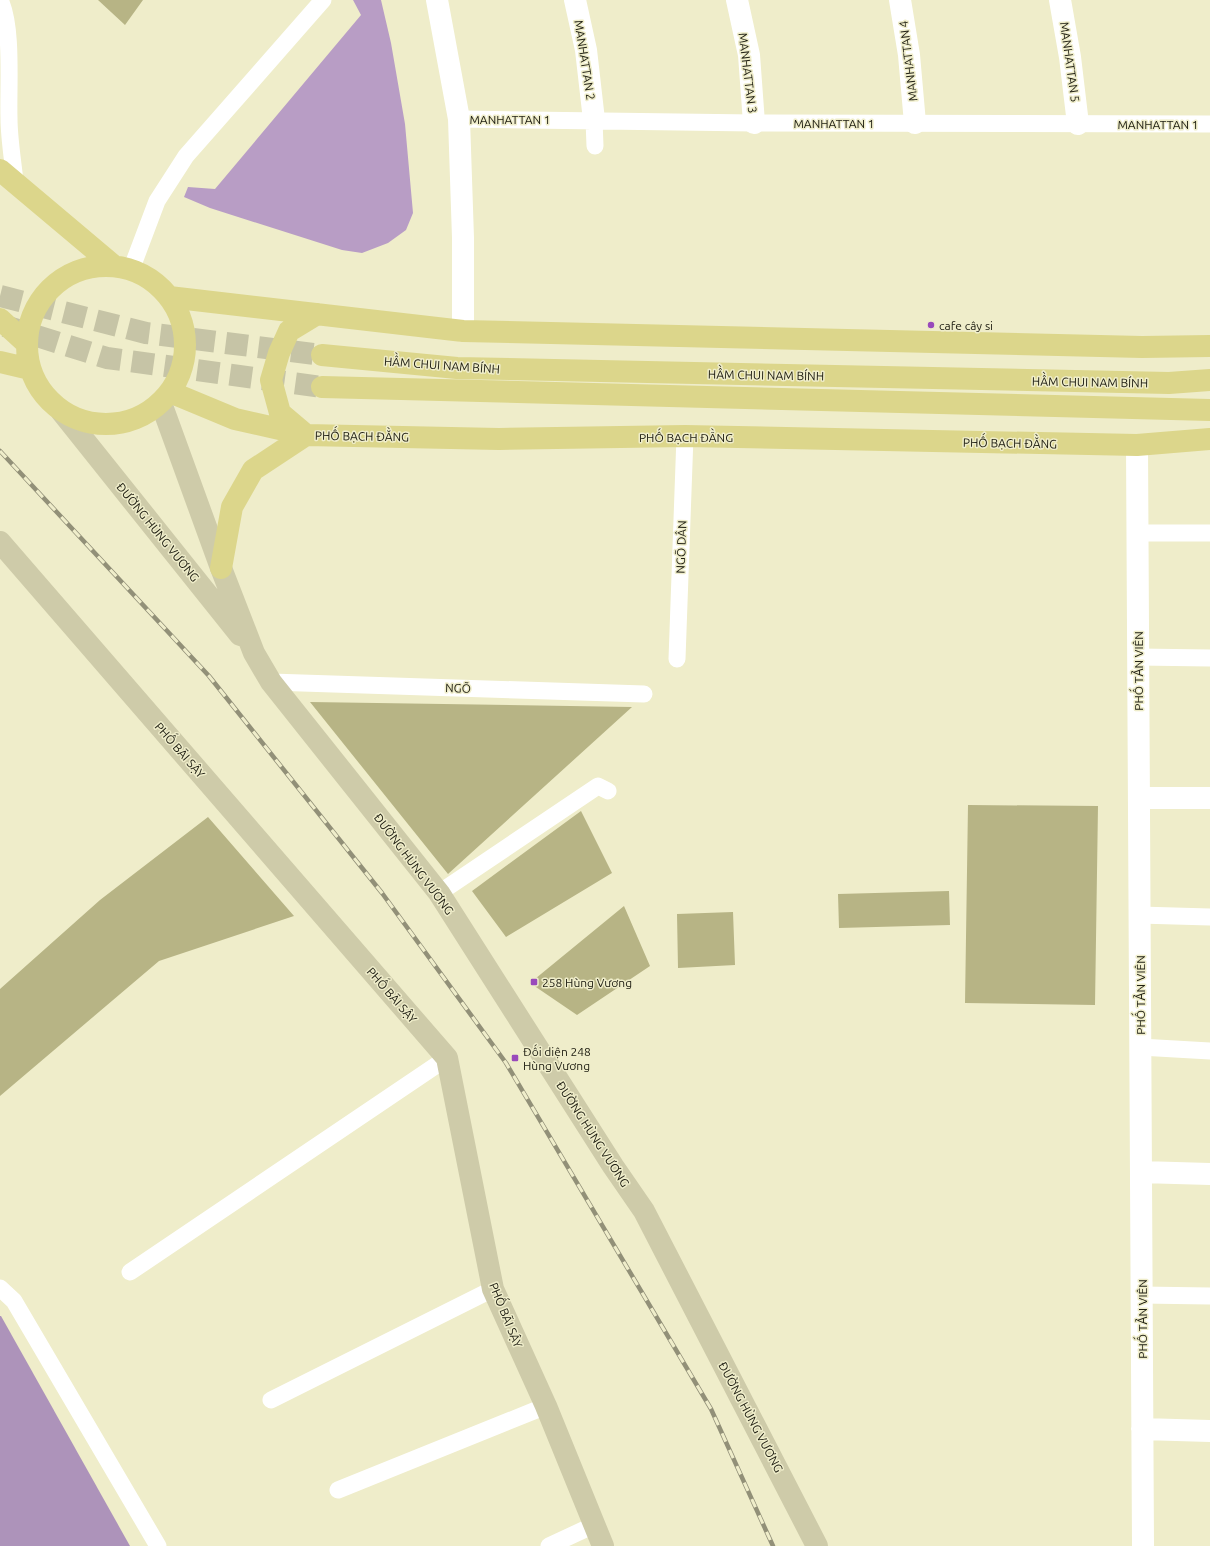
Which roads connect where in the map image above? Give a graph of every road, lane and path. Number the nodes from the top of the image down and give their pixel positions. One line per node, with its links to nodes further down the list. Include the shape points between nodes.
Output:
1 (0, 0): 15 (lane, via 7,29 9,69)
2 (323, 0): 16 (lane, via 186,156 157,201)
3 (437, 0): 8 (street)
4 (575, 0): 9 (street, MANHATTAN 2, via 586,50)
5 (737, 0): 10 (street, MANHATTAN 3, via 749,55)
6 (900, 0): 11 (street, MANHATTAN 4, via 909,55)
7 (1060, 0): 12 (street, MANHATTAN 5)
8 (459, 119): 9 (lane, MANHATTAN 1); 20 (street)
9 (594, 120): 10 (lane, MANHATTAN 1); 14 (lane)
10 (754, 123): 11 (lane, MANHATTAN 1)
11 (915, 123): 12 (lane, MANHATTAN 1)
12 (1078, 124): 13 (lane, MANHATTAN 1)
13 (1210, 124)
14 (595, 146)
15 (7, 176): 16 (main road)
16 (122, 268): 17 (main road, via 152,281); 21 (main road, via 92,267 71,274 53,286 39,302 30,322)
17 (169, 297): 18 (main road); 28 (main road, via 180,317 186,340 184,363)
18 (317, 314): 20 (main road); 31 (main road, via 290,331 279,353 271,380 280,413)
19 (0, 319): 21 (main road)
20 (463, 330): 22 (main road)
21 (26, 343): 25 (main road)
22 (1210, 346)
23 (322, 355): 26 (main road, HẦM CHUI NAM BÍNH, via 457,368 1169,383)
24 (0, 362): 25 (main road)
25 (30, 369): 29 (main road, via 42,392)
26 (1210, 380)
27 (322, 387): 30 (main road, HẦM CHUI NAM BÍNH)
28 (165, 397): 29 (main road, via 143,415 123,422 101,424 80,420); 31 (main road, PHỐ BẠCH ĐẰNG, via 236,419); 38 (main road, ĐƯỜNG HÙNG VƯƠNG)
29 (61, 410): 39 (main road, ĐƯỜNG HÙNG VƯƠNG)
30 (1210, 410)
31 (306, 435): 32 (main road, PHỐ BẠCH ĐẰNG, via 499,439); 38 (main road, via 253,470 232,507)
32 (685, 436): 34 (main road, PHỐ BẠCH ĐẰNG); 41 (lane, NGÕ DÂN)
33 (1210, 439): 34 (main road, PHỐ BẠCH ĐẰNG)
34 (1137, 445): 35 (street, PHỐ TẢN VIÊN)
35 (1137, 533): 36 (lane); 40 (street, PHỐ TẢN VIÊN)
36 (1210, 533)
37 (0, 542): 53 (main road, PHỐ BÃI SẬY)
38 (221, 568): 39 (main road, ĐƯỜNG HÙNG VƯƠNG)
39 (254, 653): 43 (main road, ĐƯỜNG HÙNG VƯƠNG)
40 (1138, 657): 42 (lane); 46 (street, PHỐ TẢN VIÊN)
41 (677, 658)
42 (1210, 658)
43 (271, 682): 44 (lane, NGÕ); 48 (main road, ĐƯỜNG HÙNG VƯƠNG)
44 (644, 694)
45 (608, 791): 48 (lane, via 598,786)
46 (1139, 798): 47 (street); 49 (street, PHỐ TẢN VIÊN)
47 (1210, 798)
48 (439, 893): 70 (main road, ĐƯỜNG HÙNG VƯƠNG, via 644,1211)
49 (1139, 915): 50 (lane); 51 (street, PHỐ TẢN VIÊN)
50 (1210, 917)
51 (1140, 1047): 52 (lane); 54 (street, PHỐ TẢN VIÊN)
52 (1210, 1051)
53 (447, 1058): 56 (lane); 58 (main road, PHỐ BÃI SẬY)
54 (1141, 1172): 55 (street); 59 (street, PHỐ TẢN VIÊN)
55 (1210, 1174)
56 (130, 1272)
57 (0, 1288): 67 (lane, via 14,1301)
58 (493, 1289): 61 (lane); 62 (main road, PHỐ BÃI SẬY)
59 (1142, 1295): 60 (lane); 63 (street, PHỐ TẢN VIÊN)
60 (1210, 1296)
61 (271, 1400)
62 (546, 1406): 65 (lane); 66 (main road, PHỐ BÃI SẬY)
63 (1142, 1429): 64 (street); 71 (street, PHỐ TẢN VIÊN)
64 (1210, 1431)
65 (338, 1490)
66 (594, 1525): 68 (lane); 69 (main road, PHỐ BÃI SẬY)
67 (158, 1546)
68 (549, 1546)
69 (603, 1546)
70 (817, 1546)
71 (1143, 1546)

